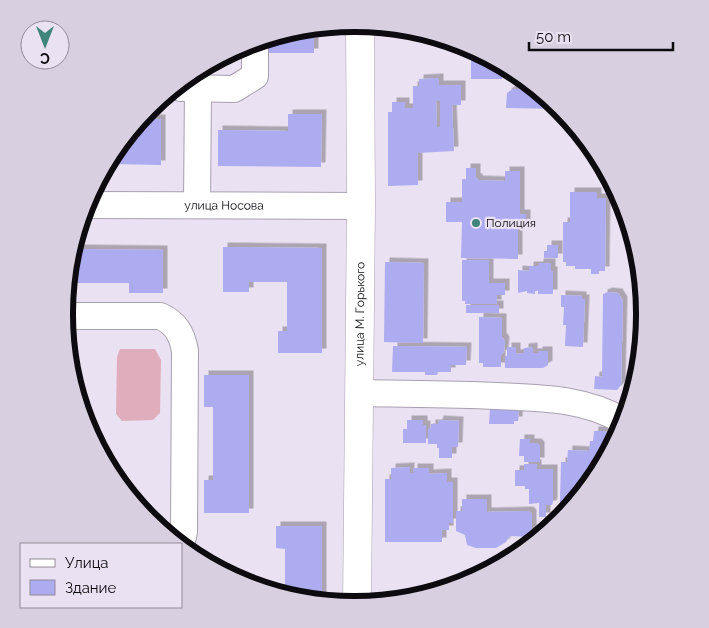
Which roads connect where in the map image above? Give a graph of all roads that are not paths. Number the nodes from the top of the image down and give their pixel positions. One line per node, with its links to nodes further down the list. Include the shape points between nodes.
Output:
1 (360, 32): 6 (main road, улица М. Горького)
2 (255, 51): 3 (street, via 255,76 234,89)
3 (189, 88): 5 (street)
4 (94, 205): 5 (street, улица Носова)
5 (197, 205): 6 (street, улица Носова)
6 (361, 206): 8 (main road, улица М. Горького)
7 (73, 316): 10 (street, via 160,316 179,330 185,351)
8 (359, 393): 9 (street, via 567,401); 11 (main road, улица М. Горького)
9 (617, 417)
10 (183, 537)
11 (357, 596)

